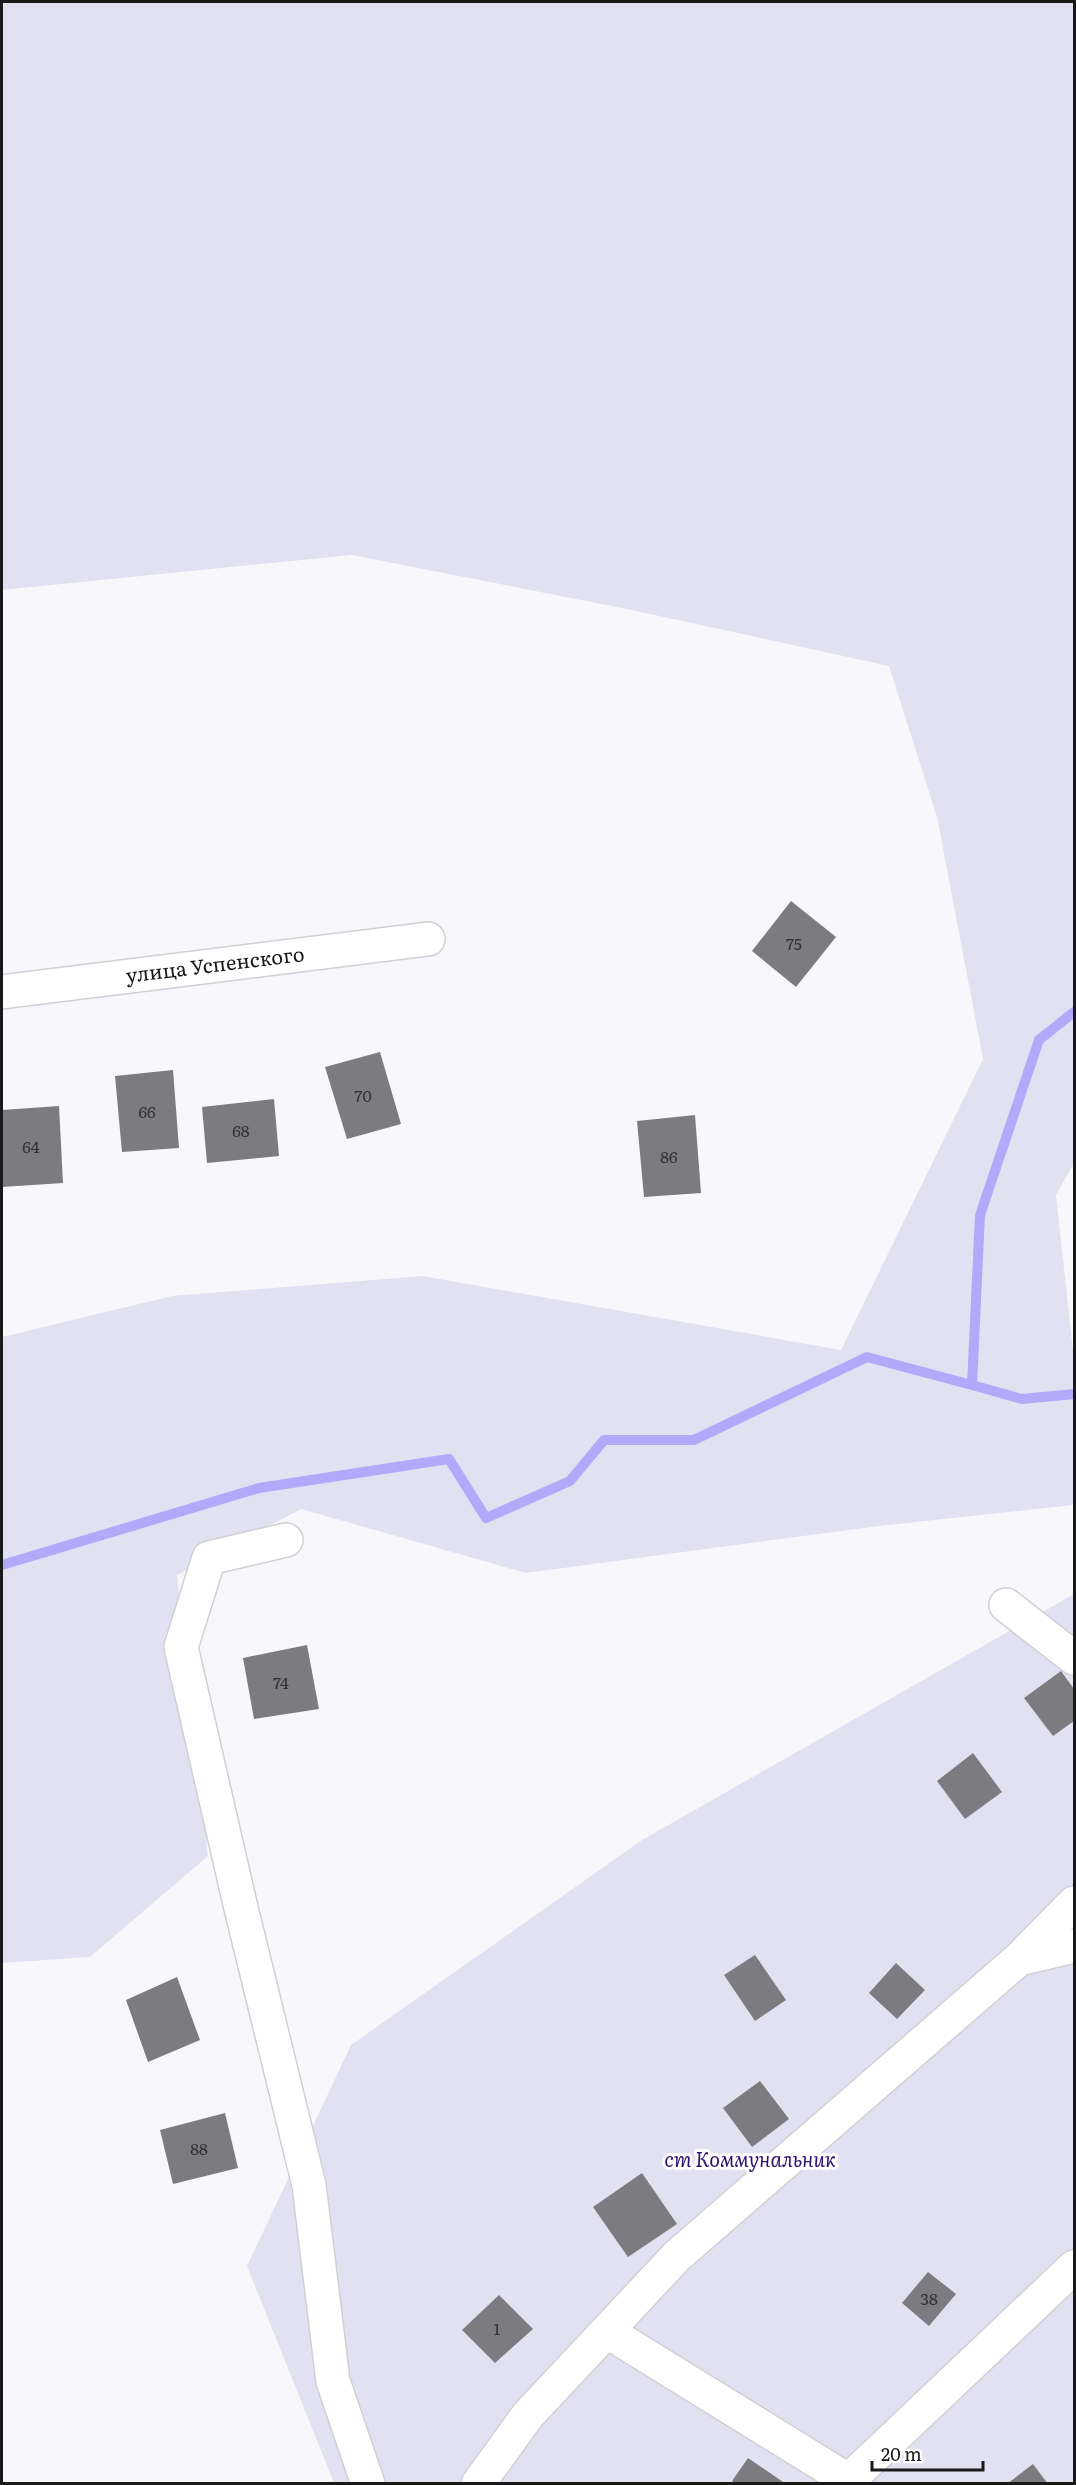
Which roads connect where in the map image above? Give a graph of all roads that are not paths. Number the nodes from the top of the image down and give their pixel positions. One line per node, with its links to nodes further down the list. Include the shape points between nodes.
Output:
1 (428, 939): 2 (street, улица Успенского)
2 (2, 992)
3 (286, 1540): 12 (street, via 209,1558 181,1647 309,2186 333,2381)
4 (1006, 1605): 5 (street)
5 (1074, 1658)
6 (1074, 1903): 8 (street)
7 (1074, 1946): 8 (street)
8 (1019, 1959): 10 (street, via 677,2256)
9 (1074, 2267): 11 (street)
10 (608, 2332): 11 (street); 13 (street, via 528,2415)
11 (852, 2482)
12 (368, 2484)
13 (478, 2484)

